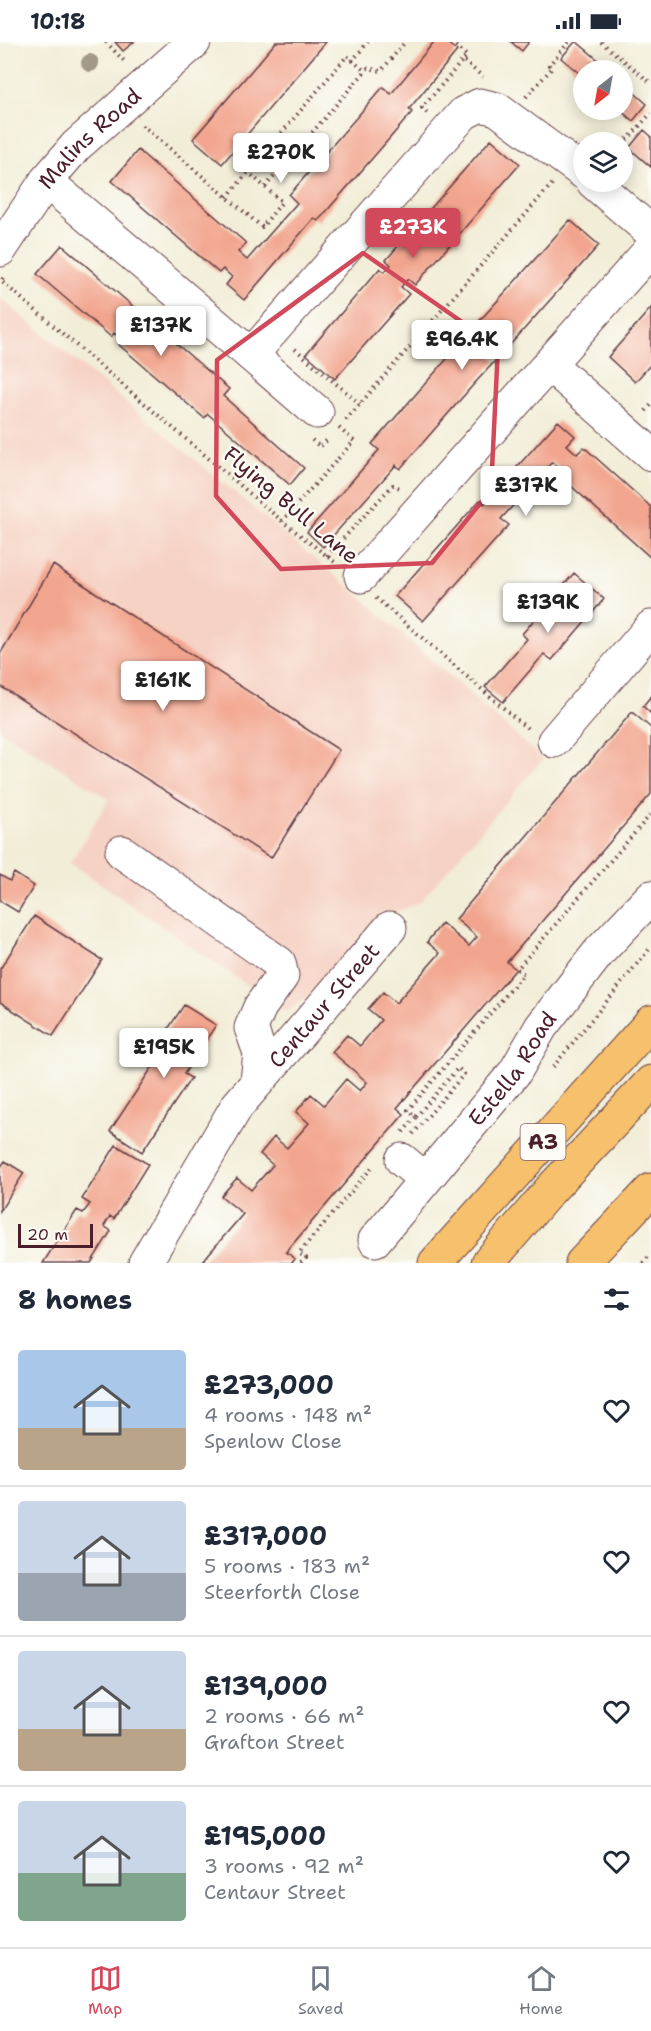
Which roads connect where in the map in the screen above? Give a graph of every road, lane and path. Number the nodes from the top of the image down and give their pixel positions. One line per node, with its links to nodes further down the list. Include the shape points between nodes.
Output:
1 (106, 42): 10 (path)
2 (194, 42): 21 (street, Malins Road, via 76,146)
3 (368, 42): 9 (path)
4 (405, 42): 11 (path, via 381,70)
5 (451, 42): 8 (path, via 467,56)
6 (569, 42): 14 (path)
7 (601, 42): 12 (path)
8 (463, 60): 13 (path); 16 (path, via 422,108)
9 (352, 61): 11 (path); 20 (path, via 347,56)
10 (133, 70)
11 (365, 71): 23 (path)
12 (651, 83)
13 (492, 84)
14 (525, 99)
15 (651, 113): 18 (path)
16 (429, 115)
17 (141, 124): 25 (path)
18 (633, 133)
19 (573, 165): 31 (street, via 497,109 480,105 464,113)
20 (248, 172): 23 (path); 25 (path)
21 (46, 181): 28 (street, Malins Road); 31 (street)
22 (552, 183): 33 (path)
23 (265, 187): 25 (path, via 282,202 262,227)
24 (605, 192): 26 (street)
25 (227, 197)
26 (651, 232)
27 (651, 249): 32 (street)
28 (0, 250)
29 (1, 281): 37 (path, Flying Bull Lane)
30 (294, 348): 33 (path)
31 (251, 355): 34 (street)
32 (550, 365): 35 (street); 39 (street)
33 (360, 404): 37 (path, via 339,428 354,441)
34 (317, 412)
35 (651, 454)
36 (407, 491): 38 (path, via 393,485)
37 (282, 521): 38 (path, Flying Bull Lane)
38 (327, 556): 39 (path, Flying Bull Lane)
39 (357, 578): 41 (path, Flying Bull Lane)
40 (651, 627): 41 (street)
41 (554, 726)
42 (651, 814): 49 (path, via 517,969 524,974 408,1110)
43 (122, 852): 47 (street, Centaur Street, via 279,963 282,976 260,1007 251,1028 260,1053)
44 (651, 897): 50 (street, Estella Road, via 599,952 541,1027 515,1072)
45 (390, 928): 47 (street, Centaur Street)
46 (651, 1022): 56 (main road, A3)
47 (257, 1082): 54 (street, Centaur Street, via 237,1106)
48 (651, 1082): 57 (main road)
49 (416, 1117): 50 (path); 50 (path, via 458,1068 464,1074 413,1134)
50 (401, 1168): 52 (street, Estella Road); 55 (path, via 299,1253 306,1258)
51 (651, 1190): 58 (main road)
52 (375, 1240)
53 (651, 1254): 59 (path)
54 (145, 1263)
55 (301, 1263)
56 (435, 1263)
57 (488, 1263)
58 (582, 1263)
59 (643, 1263)

